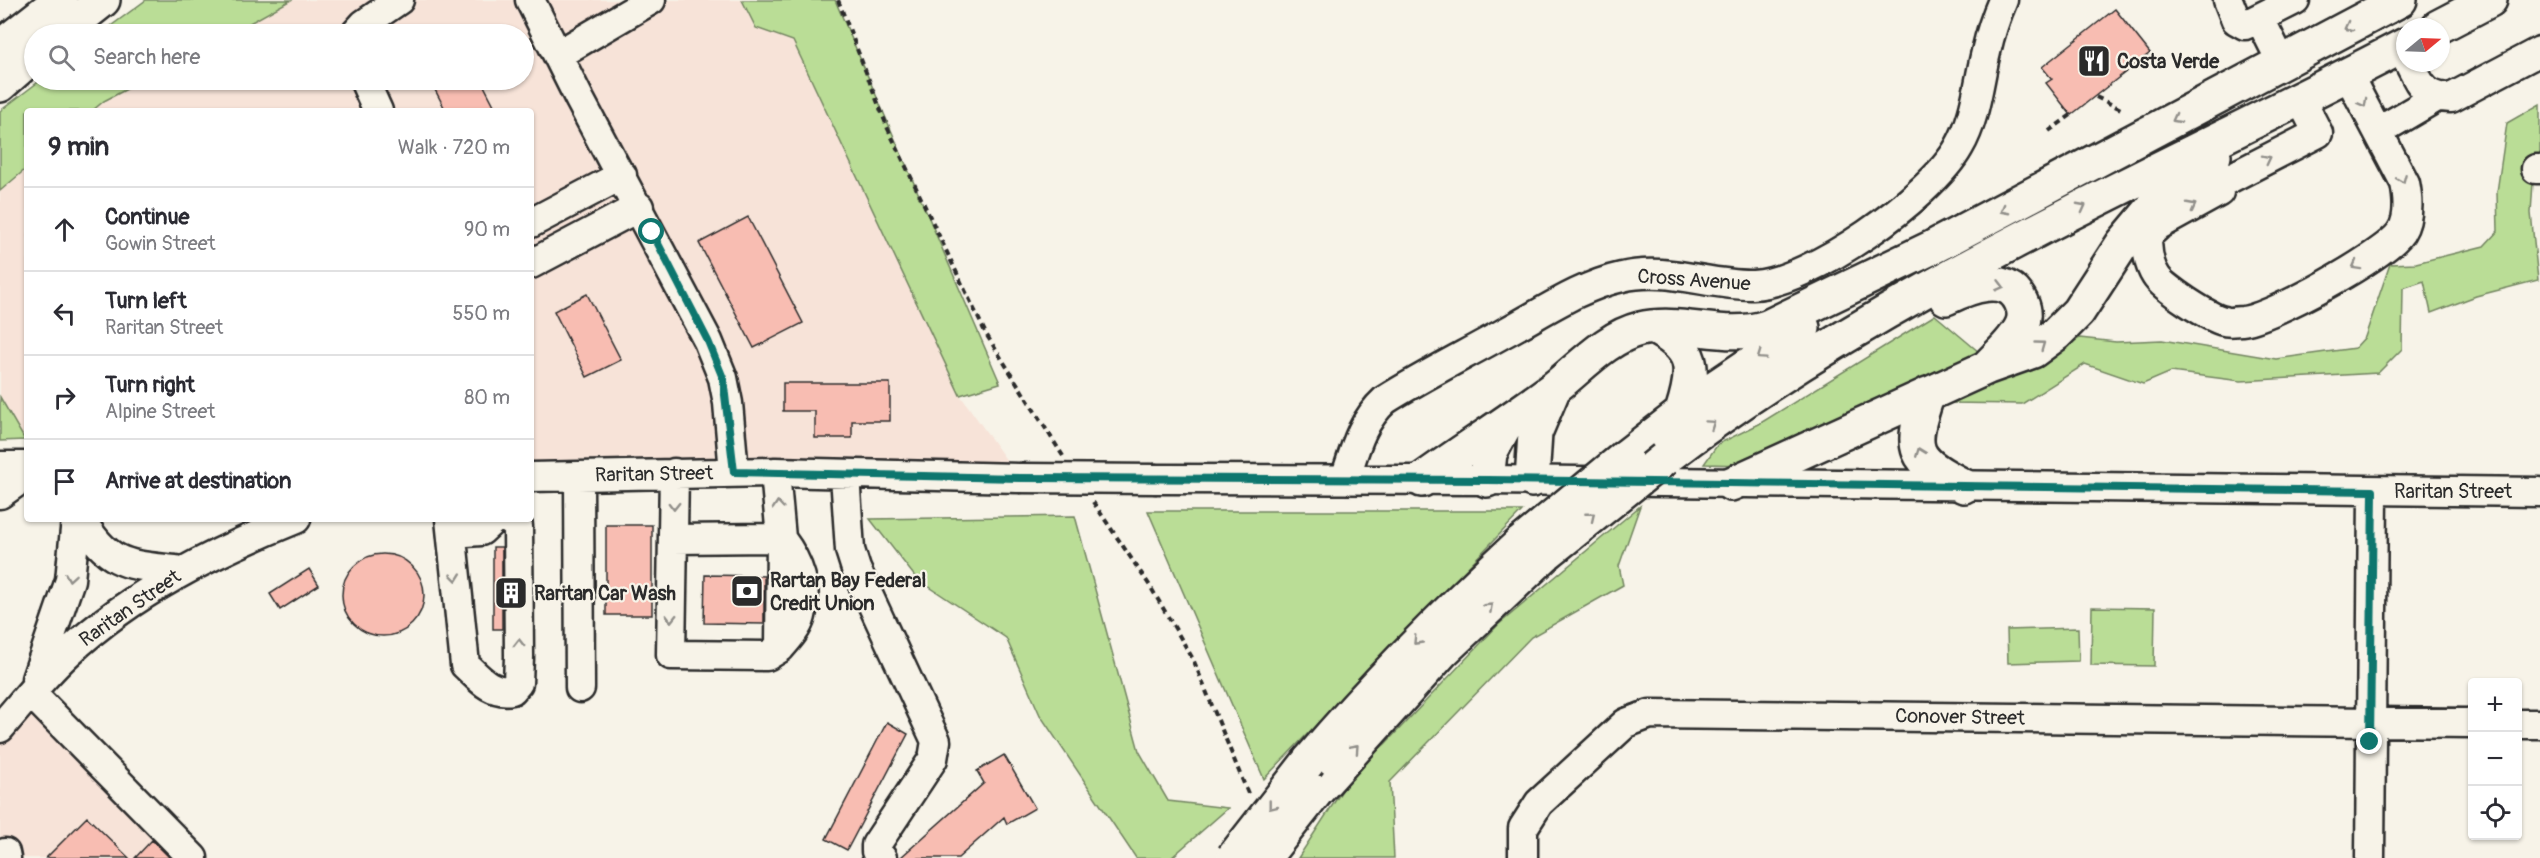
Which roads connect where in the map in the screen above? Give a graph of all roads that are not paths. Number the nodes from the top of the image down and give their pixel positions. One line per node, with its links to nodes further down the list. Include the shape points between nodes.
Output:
1 (60, 0): 13 (highway)
2 (103, 0): 14 (highway)
3 (399, 0): 15 (street)
4 (530, 0): 19 (street)
5 (651, 0): 19 (street)
6 (2003, 0): 55 (street, Cross Avenue, via 1959,148 1925,188 1891,216 1820,262 1775,282 1740,285 1649,273 1622,277 1581,291 1385,400 1367,418)
7 (2228, 0): 11 (street, via 2236,20 2245,25)
8 (2295, 0): 11 (street)
9 (2400, 0): 21 (highway, one-way to 21)
10 (2490, 0): 12 (highway)
11 (2260, 20): 21 (street)
12 (2450, 21)
13 (29, 24)
14 (73, 24)
15 (364, 24)
16 (24, 28): 17 (highway)
17 (0, 47)
18 (2540, 51): 27 (street, via 2451,98)
19 (559, 54): 32 (street)
20 (2396, 56): 24 (highway)
21 (2282, 63): 38 (highway, one-way to 38)
22 (24, 64): 25 (highway)
23 (2415, 72): 27 (street, via 2424,90)
24 (2348, 75): 28 (highway); 31 (street, one-way to 31)
25 (0, 84)
26 (369, 90): 29 (street)
27 (2437, 97): 31 (street)
28 (2301, 100): 30 (highway); 33 (street, one-way to 28, via 2318,133)
29 (377, 108)
30 (2266, 118): 33 (highway); 40 (highway, one-way to 30, via 2098,199)
31 (2379, 130): 35 (street, one-way to 35, via 2405,183 2409,200 2402,230 2373,257 2281,307 2246,321 2225,322 2197,309 2156,277 2147,255 2147,236)
32 (622, 175): 34 (street); 36 (street)
33 (2209, 175): 35 (highway, one-way to 33)
34 (639, 207): 37 (street); 48 (street, via 723,378)
35 (2153, 220): 41 (highway, one-way to 35, via 2033,351 2066,324)
36 (534, 221)
37 (534, 262)
38 (1897, 266): 39 (highway, via 1756,331); 44 (highway, one-way to 44)
39 (1653, 327): 42 (highway, via 1633,331 1617,340); 44 (highway, via 1679,342 1690,360 1691,381)
40 (1846, 335): 41 (highway, one-way to 41, via 1967,288 1999,285 2020,299 2023,324); 73 (highway, one-way to 40, bridge, via 1770,382)
41 (1988, 367): 43 (highway)
42 (1554, 388): 45 (highway); 58 (highway, via 1535,433)
43 (1928, 394): 59 (highway); 60 (highway, one-way to 43, via 1935,471 1919,453 1917,431)
44 (1682, 412): 73 (highway, bridge, via 1625,457)
45 (1510, 418): 56 (highway); 57 (highway, via 1490,453)
46 (0, 466): 47 (street)
47 (24, 466)
48 (734, 472): 49 (street, Raritan Street); 50 (street, Raritan Street)
49 (775, 472): 51 (street, Raritan Street); 71 (street, one-way to 49)
50 (675, 473): 52 (street, Raritan Street); 72 (street, one-way to 72)
51 (845, 475): 55 (street, Raritan Street, bridge); 83 (street, via 850,549 856,569 936,741 933,759 876,845)
52 (579, 476): 54 (street, Raritan Street); 75 (street)
53 (24, 477): 63 (street)
54 (534, 477)
55 (1345, 479): 56 (street, Raritan Street)
56 (1422, 480): 57 (street, Raritan Street)
57 (1487, 480): 58 (street, Raritan Street)
58 (1532, 480): 59 (street, Raritan Street)
59 (1731, 484): 60 (street, Raritan Street)
60 (1964, 486): 61 (street, Raritan Street)
61 (2373, 491): 62 (street, Raritan Street); 77 (street)
62 (2540, 492)
63 (0, 494)
64 (76, 522): 76 (street, one-way to 76, via 70,580)
65 (83, 522): 74 (street, via 95,542 113,558)
66 (285, 522): 74 (street, Raritan Street)
67 (451, 522): 70 (street, one-way to 70, via 465,665 490,688 503,692 518,683 518,526)
68 (452, 522): 69 (street, via 466,532 482,531)
69 (491, 522)
70 (512, 522)
71 (781, 538): 72 (street); 72 (street, one-way to 71, via 670,655 767,656 780,648)
72 (673, 539)
73 (1534, 548): 84 (highway, one-way to 84, bridge, via 1410,649 1309,761); 85 (highway, one-way to 73, bridge, via 1316,792)
74 (183, 571): 76 (street, Raritan Street, via 100,626 67,653)
75 (580, 688)
76 (31, 693): 81 (street, Raritan Street); 82 (street)
77 (2370, 723): 78 (street, Conover Street); 86 (street, Conover Street, via 1650,714 1626,723 1539,803 1523,828); 87 (street)
78 (2468, 723)
79 (2522, 724): 80 (street)
80 (2540, 724)
81 (0, 728)
82 (193, 858)
83 (882, 858)
84 (1233, 858)
85 (1264, 858)
86 (1523, 858)
87 (2370, 858)

